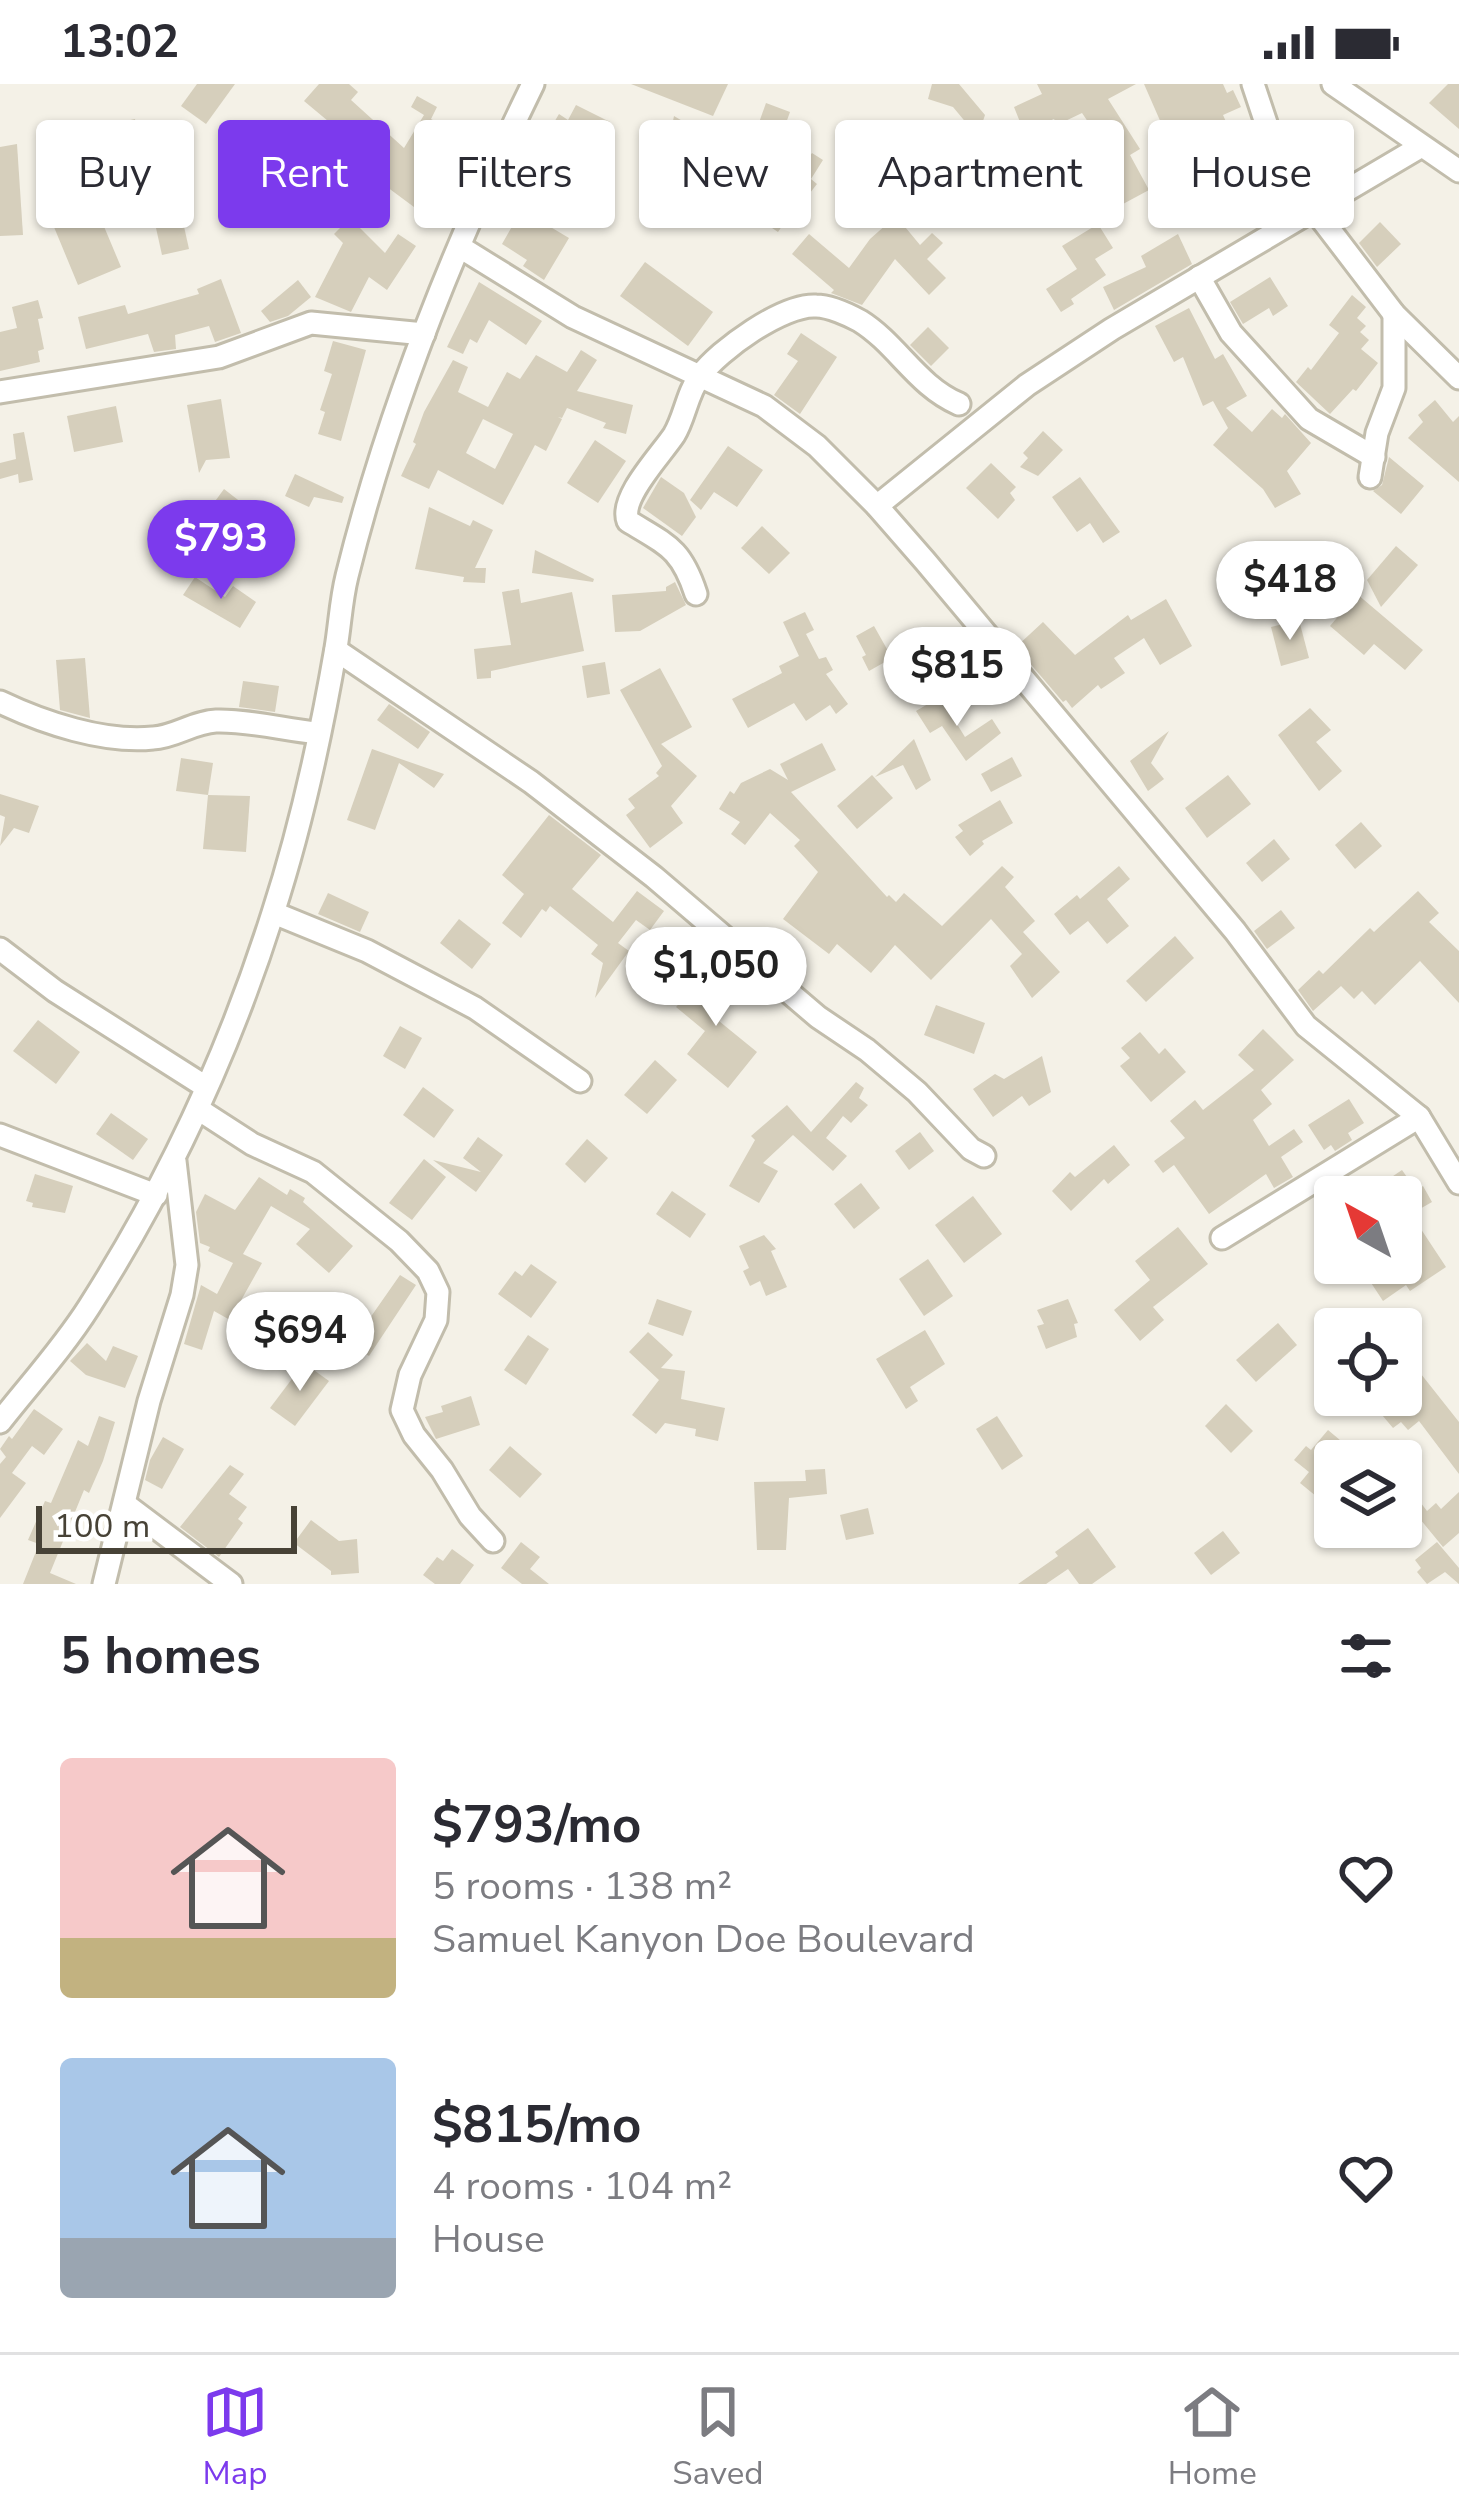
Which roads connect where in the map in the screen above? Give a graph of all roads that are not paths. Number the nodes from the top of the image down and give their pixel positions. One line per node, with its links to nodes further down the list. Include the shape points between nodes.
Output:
1 (533, 84): 10 (street)
2 (1253, 84): 4 (street)
3 (1333, 84): 5 (street)
4 (1265, 120)
5 (1420, 147): 6 (street); 7 (street)
6 (1459, 171)
7 (1354, 184)
8 (1279, 228): 11 (street)
9 (1327, 228): 12 (street)
10 (460, 248): 13 (street); 14 (street, via 573,317)
11 (1199, 277): 12 (street, via 1231,333 1309,419 1372,467 1394,388); 18 (street, via 1027,385)
12 (1394, 314): 15 (street)
13 (424, 334): 16 (street, via 311,323 219,357); 20 (street, via 370,491)
14 (698, 377): 17 (street, via 746,335 814,305 862,322); 18 (street, via 791,425); 19 (street, via 681,423 625,512 686,563)
15 (1459, 378)
16 (0, 392)
17 (959, 404)
18 (877, 506): 27 (street, via 1306,1026)
19 (696, 594)
20 (336, 650): 22 (street); 29 (street, via 531,782 671,891)
21 (0, 702): 22 (street, via 112,738 157,739 219,721)
22 (318, 733): 23 (street)
23 (274, 913): 25 (street, via 418,977); 26 (street)
24 (0, 950): 26 (street)
25 (580, 1082)
26 (202, 1098): 30 (street); 36 (street, via 252,1144 314,1172 428,1271 438,1292 436,1320 402,1410)
27 (1419, 1117): 31 (street); 33 (street)
28 (0, 1135): 32 (street)
29 (984, 1156)
30 (175, 1161): 32 (street); 35 (street, via 187,1265)
31 (1459, 1183)
32 (157, 1195): 34 (street, via 87,1310)
33 (1222, 1238)
34 (0, 1423)
35 (126, 1505): 37 (street); 38 (street)
36 (493, 1540)
37 (104, 1584)
38 (231, 1584)

